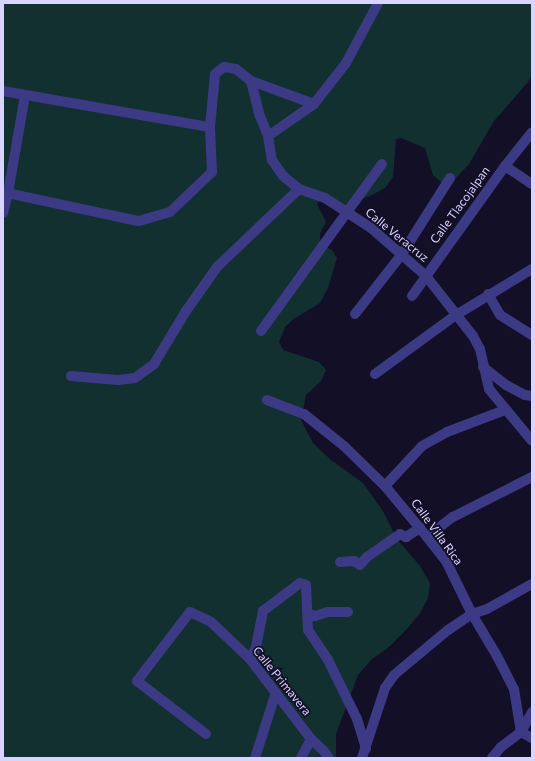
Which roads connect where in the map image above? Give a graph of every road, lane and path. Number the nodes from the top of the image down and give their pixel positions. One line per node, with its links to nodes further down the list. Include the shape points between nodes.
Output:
1 (378, 3): 5 (street, via 346,63)
2 (251, 81): 5 (street); 6 (street, via 236,69 224,66 215,74); 8 (street, Calle Veracruz)
3 (3, 91): 4 (street)
4 (25, 96): 6 (street); 14 (street)
5 (314, 104): 8 (street)
6 (210, 127): 14 (street, via 212,172 170,212 138,221)
7 (532, 132): 10 (street, Calle Tlacojalpan)
8 (268, 136): 13 (street, Calle Veracruz, via 272,160 282,176)
9 (382, 164): 15 (street)
10 (505, 166): 12 (street); 19 (street, Calle Tlacojalpan)
11 (450, 178): 17 (street)
12 (532, 184)
13 (299, 189): 15 (street, Calle Veracruz, via 325,198); 28 (street, via 217,267 186,310 154,364 135,378 118,380)
14 (6, 192): 16 (street)
15 (346, 212): 17 (street, Calle Veracruz); 24 (street)
16 (3, 213)
17 (402, 254): 19 (street, Calle Veracruz); 22 (street)
18 (532, 269): 20 (street)
19 (426, 276): 21 (street, Calle Tlacojalpan); 23 (street, Calle Veracruz)
20 (488, 294): 23 (street); 25 (street, via 500,315)
21 (412, 296)
22 (355, 314)
23 (456, 315): 26 (street, Calle Veracruz, via 480,349); 27 (street)
24 (261, 331)
25 (532, 335)
26 (483, 366): 29 (street, via 506,385); 31 (street, Calle Veracruz, via 489,389)
27 (375, 374)
28 (71, 376)
29 (532, 396)
30 (267, 400): 34 (street, Calle Villa Rica, via 304,414 344,446)
31 (505, 410): 32 (street, Calle Veracruz); 34 (street, via 448,432 422,446)
32 (532, 441)
33 (532, 477): 36 (street, via 453,517)
34 (386, 486): 35 (street, Calle Villa Rica)
35 (420, 528): 36 (street, Calle Villa Rica); 37 (street, via 406,537 400,534 360,565 354,561)
36 (427, 537): 41 (street, Calle Villa Rica, via 447,564)
37 (340, 562)
38 (532, 584): 41 (street, via 487,609)
39 (348, 612): 40 (street, via 327,612 315,616)
40 (308, 614): 42 (street, via 306,585 300,584 263,611 256,647); 49 (street, via 308,630 328,660 357,719)
41 (472, 614): 45 (street, Calle Villa Rica, via 514,689); 49 (street, via 448,630 394,675 384,688)
42 (250, 659): 43 (street, Calle Primavera); 46 (street, Calle Primavera, via 211,622 190,612 137,681)
43 (276, 692): 48 (street, Calle Primavera); 50 (street)
44 (532, 712): 45 (street)
45 (521, 732): 47 (street); 53 (street)
46 (206, 734)
47 (532, 738)
48 (311, 739): 51 (street); 52 (street, Calle Primavera)
49 (364, 754)
50 (255, 758)
51 (301, 758)
52 (329, 758)
53 (492, 758)

